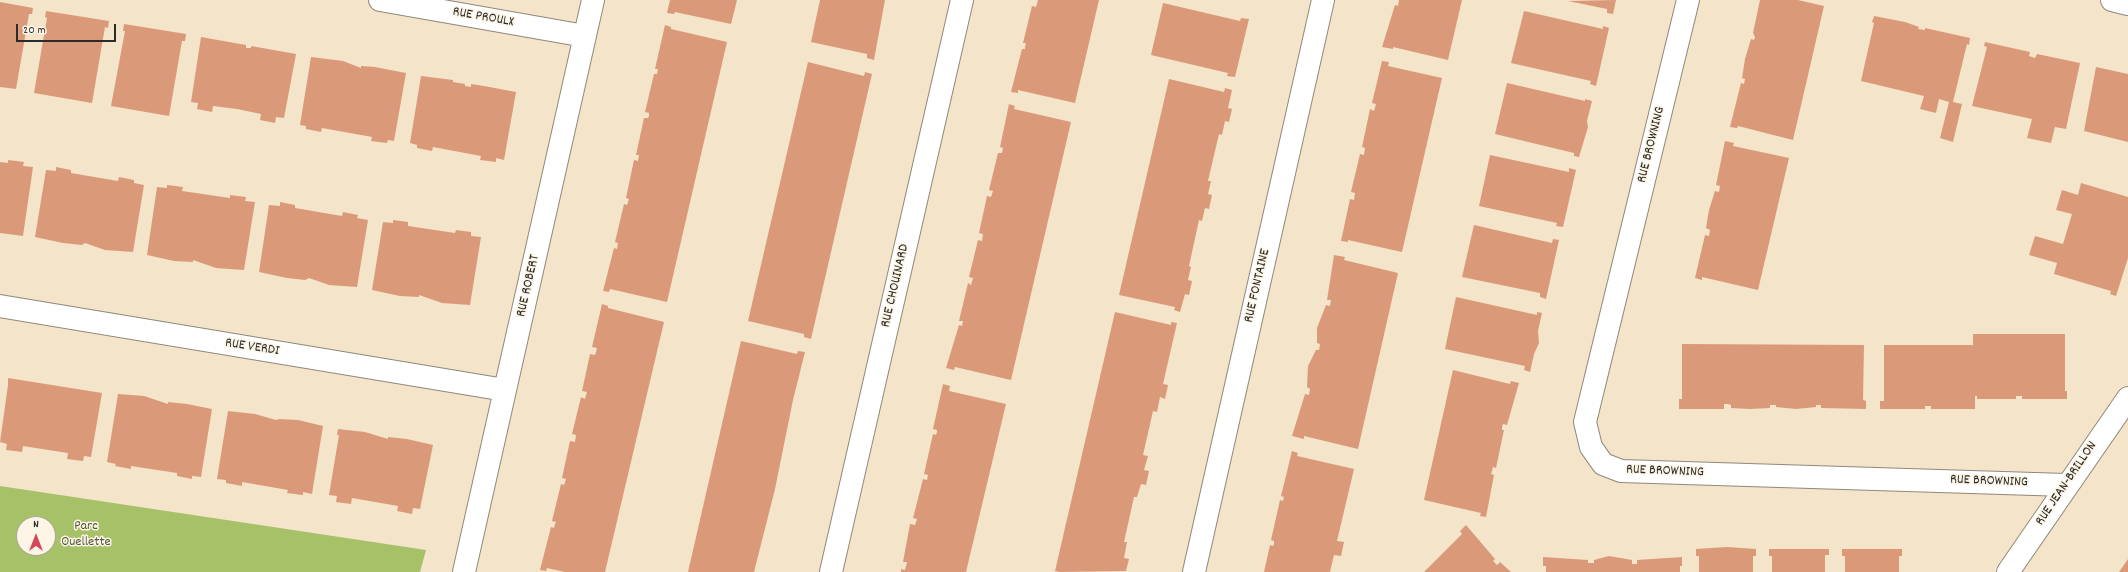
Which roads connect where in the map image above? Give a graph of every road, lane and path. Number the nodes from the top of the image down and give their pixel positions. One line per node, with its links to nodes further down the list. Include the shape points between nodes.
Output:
1 (380, 0): 8 (street, RUE PROULX)
2 (593, 0): 8 (street, RUE ROBERT)
3 (962, 0): 14 (street, RUE CHOUINARD)
4 (1323, 0): 15 (street, RUE FONTAINE)
5 (1688, 0): 12 (street, RUE BROWNING, via 1585,422 1590,447 1603,464 1621,471)
6 (2112, 0): 7 (street)
7 (2128, 4)
8 (585, 36): 10 (street, RUE ROBERT)
9 (0, 306): 10 (street, RUE VERDI)
10 (505, 390): 13 (street, RUE ROBERT)
11 (2128, 398): 12 (street, RUE JEAN-BRILLON)
12 (2066, 485): 16 (street, RUE JEAN-BRILLON)
13 (464, 572)
14 (831, 572)
15 (1194, 572)
16 (2008, 572)

